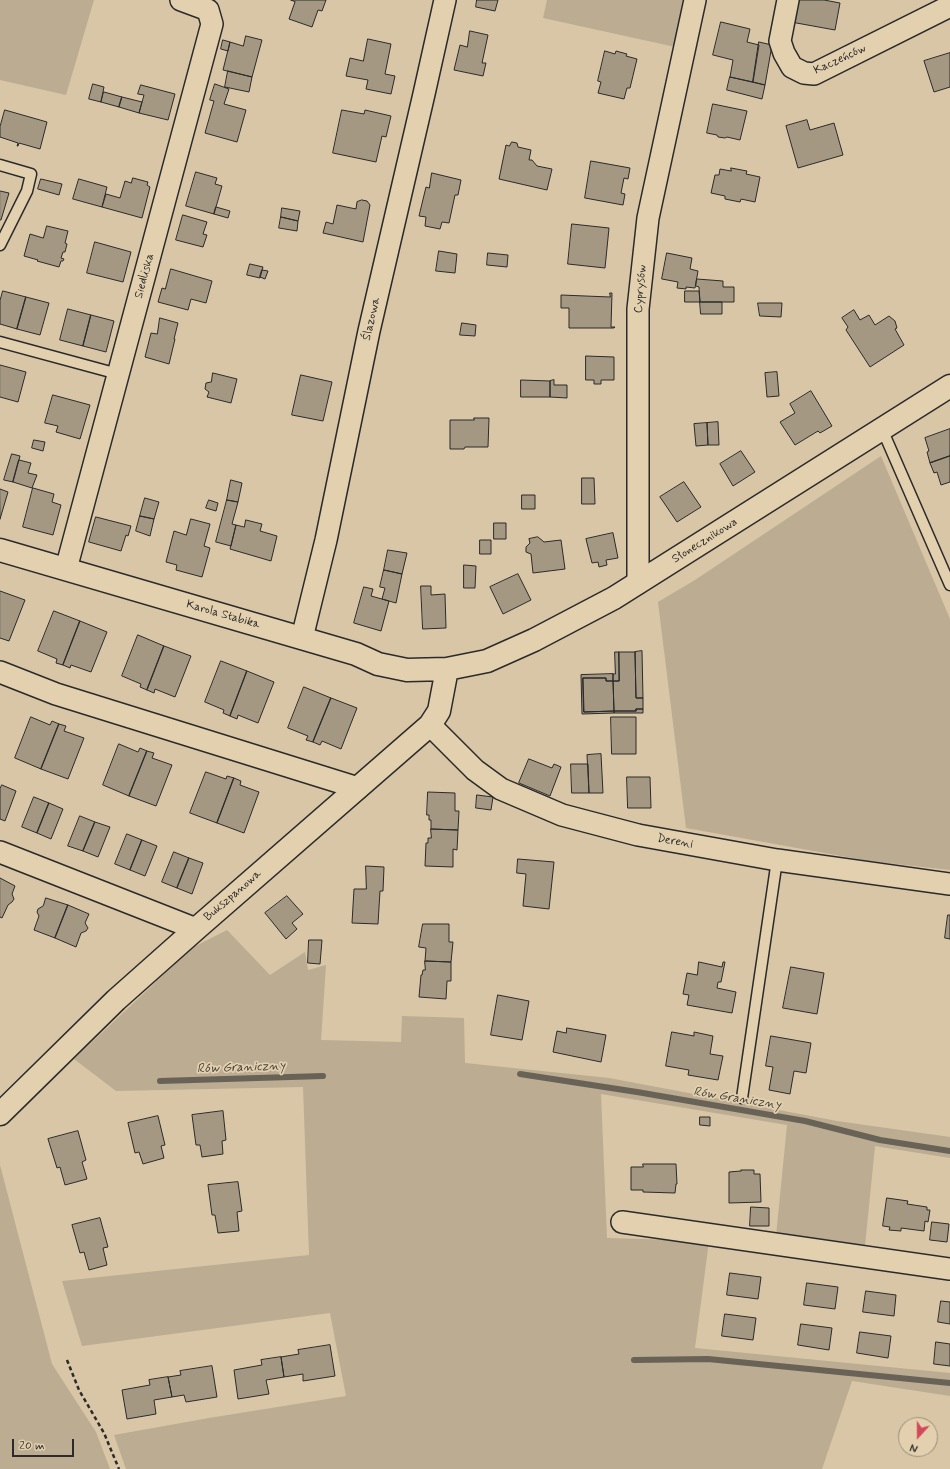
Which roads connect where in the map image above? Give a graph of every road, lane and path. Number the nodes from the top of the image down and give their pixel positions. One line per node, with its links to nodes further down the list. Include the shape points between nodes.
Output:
1 (181, 0): 9 (street, Siedliska, via 208,10 212,24)
2 (445, 0): 16 (street, Ślazowa)
3 (695, 0): 14 (street, Cyprysów, via 648,218 638,309)
4 (788, 0): 5 (street, Kaczeńców, via 780,41 784,53 792,68 814,74)
5 (950, 6)
6 (0, 165): 7 (lane, via 31,174 27,191)
7 (0, 245)
8 (0, 342): 9 (lane)
9 (118, 374): 13 (street, Siedliska)
10 (950, 386): 11 (street, Słonecznikowa)
11 (882, 429): 14 (street, Słonecznikowa); 15 (lane)
12 (0, 550): 13 (street, Karola Stabika)
13 (66, 569): 16 (street, Karola Stabika)
14 (638, 583): 17 (street, Słonecznikowa, via 534,640 487,661)
15 (950, 585)
16 (302, 638): 17 (street, Karola Stabika, via 356,654 378,664 407,670)
17 (447, 669): 19 (street, Bukszpanowa, via 439,711)
18 (0, 672): 20 (street, via 56,694)
19 (430, 725): 20 (street, Bukszpanowa); 22 (street, Dereni, via 475,770 501,789 562,815 638,835)
20 (358, 788): 24 (street, Bukszpanowa)
21 (0, 852): 24 (street)
22 (777, 860): 23 (street, Dereni); 25 (lane)
23 (950, 884)
24 (196, 929): 26 (street, Bukszpanowa, via 116,1000)
25 (742, 1098)
26 (0, 1114)
27 (622, 1222): 28 (street)
28 (950, 1269)
29 (67, 1360): 30 (path, via 79,1390 104,1434)
30 (119, 1469)

